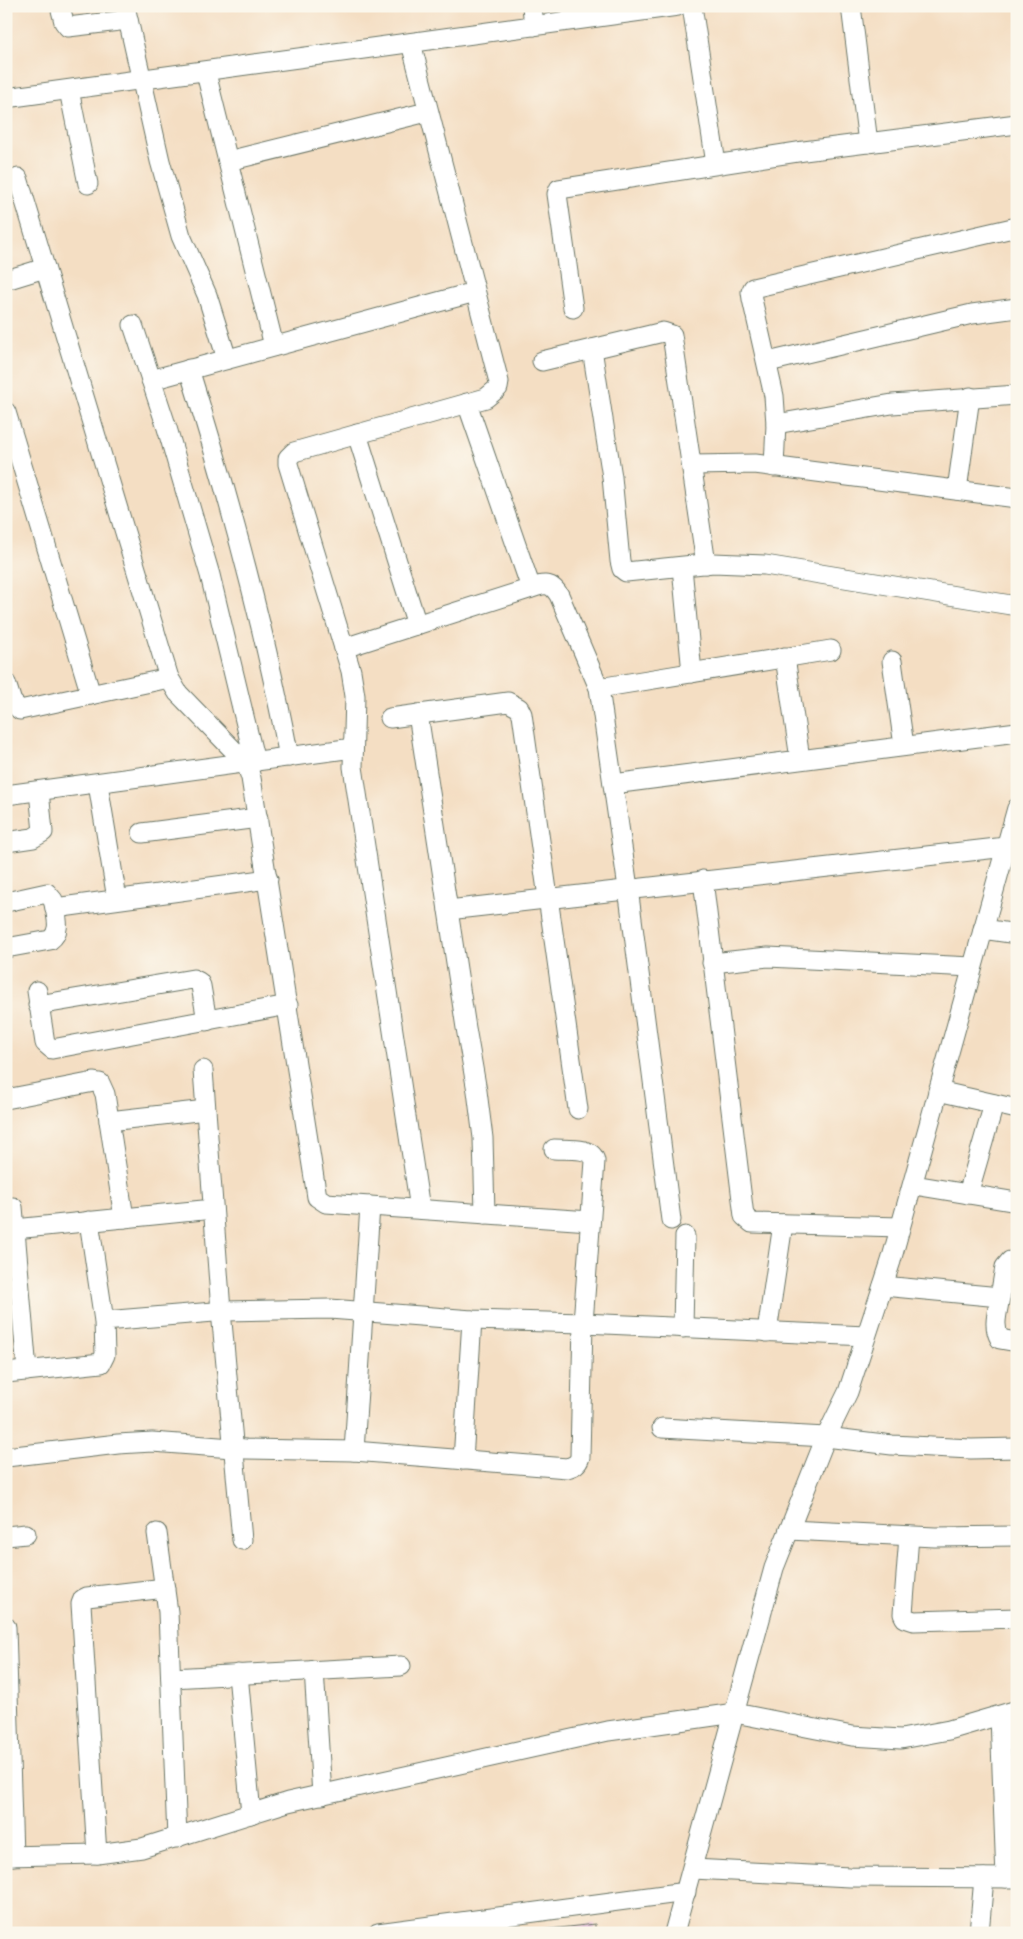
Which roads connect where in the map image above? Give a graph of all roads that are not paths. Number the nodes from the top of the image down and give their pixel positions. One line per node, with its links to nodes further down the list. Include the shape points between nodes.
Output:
1 (60, 6): 7 (street, via 68,28)
2 (532, 6): 8 (street)
3 (678, 6): 6 (street)
4 (692, 6): 18 (street)
5 (851, 6): 16 (street)
6 (614, 11): 8 (street)
7 (127, 13): 11 (street)
8 (534, 26): 9 (street)
9 (411, 43): 10 (street); 14 (street)
10 (206, 73): 11 (street); 17 (street)
11 (143, 81): 12 (street); 30 (street, via 160,161 181,236 207,295)
12 (69, 90): 13 (street); 20 (street)
13 (6, 98)
14 (427, 112): 17 (street); 24 (street)
15 (1017, 124): 16 (street)
16 (868, 143): 18 (street)
17 (228, 161): 28 (street)
18 (716, 164): 25 (street, via 559,189 557,194)
19 (18, 178): 22 (street)
20 (88, 184)
21 (1017, 227): 32 (street, via 753,288 752,299)
22 (45, 268): 23 (street); 55 (street)
23 (6, 280)
24 (475, 292): 28 (street); 37 (street, via 499,382 498,388 486,398)
25 (573, 308)
26 (1017, 308): 32 (street, via 972,314)
27 (133, 326): 34 (street)
28 (274, 346): 30 (street)
29 (592, 349): 31 (street); 41 (street, via 663,332 672,335); 46 (street, via 612,476 622,569 632,573)
30 (227, 359): 33 (street)
31 (542, 361)
32 (768, 362): 39 (street)
33 (189, 369): 34 (street); 64 (street, via 244,555 274,678)
34 (151, 380): 66 (street, via 210,574)
35 (1017, 395): 36 (street)
36 (970, 398): 39 (street, via 848,410); 43 (street)
37 (467, 403): 40 (street); 47 (street)
38 (6, 412): 58 (street)
39 (776, 424): 42 (street)
40 (357, 434): 49 (street); 50 (street, via 294,452 288,458)
41 (692, 465): 42 (street); 45 (street)
42 (774, 467): 43 (street)
43 (957, 490): 44 (street)
44 (1017, 498)
45 (706, 564): 46 (street); 48 (street, via 765,565)
46 (682, 567): 54 (street)
47 (531, 588): 49 (street); 57 (street, via 546,584 556,591)
48 (1017, 606)
49 (417, 624): 50 (street)
50 (344, 648): 63 (street, via 355,696)
51 (831, 650): 52 (street)
52 (785, 657): 54 (street); 65 (street)
53 (892, 661): 62 (street)
54 (692, 673): 57 (street)
55 (169, 678): 58 (street); 66 (street, via 178,693)
56 (6, 683): 58 (street, via 12,702 20,710)
57 (599, 688): 68 (street)
58 (91, 695)
59 (418, 714): 60 (street); 79 (street, via 508,702 519,708); 83 (street)
60 (390, 718)
61 (1017, 732): 62 (street)
62 (904, 746): 65 (street)
63 (353, 748): 64 (street); 106 (street, via 354,775)
64 (288, 757): 66 (street)
65 (800, 759): 68 (street)
66 (250, 763): 67 (street); 72 (street)
67 (98, 784): 69 (street); 80 (street)
68 (613, 784): 78 (street)
69 (39, 792): 70 (street); 74 (street, via 44,832 33,838)
70 (6, 795)
71 (1017, 808): 75 (street)
72 (258, 818): 73 (street); 76 (street)
73 (142, 833)
74 (6, 842)
75 (1006, 847): 77 (street); 84 (street)
76 (268, 879): 80 (street); 89 (street)
77 (703, 880): 78 (street); 87 (street)
78 (628, 888): 79 (street); 109 (street)
79 (546, 898): 83 (street); 95 (street)
80 (117, 899): 82 (street)
81 (6, 902): 82 (street, via 47,893)
82 (55, 908): 86 (street, via 55,937)
83 (448, 910): 107 (street, via 478,1090)
84 (983, 929): 85 (street); 88 (street)
85 (1017, 934)
86 (6, 948)
87 (712, 963): 88 (street, via 768,957); 112 (street, via 744,1216 752,1223)
88 (972, 967): 92 (street)
89 (288, 1005): 90 (street); 103 (street, via 317,1198 326,1203)
90 (207, 1021): 90 (street, via 52,1049 46,1047 37,998 193,979 201,986)
91 (203, 1070): 97 (street)
92 (938, 1091): 94 (street); 100 (street)
93 (6, 1099): 98 (street, via 100,1083)
94 (994, 1104): 96 (street); 101 (street)
95 (578, 1109)
96 (1017, 1109)
97 (206, 1110): 98 (street); 105 (street)
98 (109, 1121): 108 (street)
99 (554, 1148): 111 (street, via 589,1152 594,1156)
100 (914, 1185): 101 (street); 113 (street)
101 (968, 1194): 102 (street)
102 (1017, 1202)
103 (370, 1206): 106 (street); 121 (street)
104 (13, 1207): 114 (street)
105 (213, 1209): 108 (street); 120 (street)
106 (420, 1209): 107 (street)
107 (485, 1214): 111 (street)
108 (124, 1218): 110 (street)
109 (671, 1220)
110 (89, 1222): 114 (street); 123 (street)
111 (590, 1222): 124 (street)
112 (783, 1224): 113 (street); 126 (street)
113 (900, 1227): 117 (street)
114 (15, 1229): 118 (street)
115 (685, 1236): 125 (street)
116 (1017, 1261): 119 (street, via 1010,1261 1005,1267)
117 (883, 1286): 119 (street); 127 (street)
118 (13, 1287): 129 (street)
119 (1000, 1297): 128 (street, via 997,1334 1000,1338)
120 (220, 1311): 121 (street); 123 (street); 133 (street)
121 (363, 1311): 122 (street); 135 (street)
122 (472, 1320): 124 (street); 137 (street)
123 (104, 1321): 129 (street, via 105,1355 101,1363)
124 (583, 1323): 125 (street); 137 (street, via 578,1463 567,1468)
125 (683, 1328): 126 (street)
126 (767, 1332): 127 (street)
127 (866, 1336): 132 (street, via 848,1392)
128 (1017, 1342)
129 (27, 1371): 130 (street)
130 (6, 1373)
131 (662, 1428): 132 (street)
132 (826, 1437): 134 (street, via 892,1445); 138 (street)
133 (234, 1448): 135 (street); 136 (street, via 152,1442); 144 (street)
134 (1017, 1448)
135 (354, 1452): 137 (street)
136 (6, 1457)
137 (463, 1460)
138 (789, 1530): 142 (street); 152 (street, via 774,1568)
139 (157, 1533): 145 (street)
140 (26, 1534): 141 (street)
141 (6, 1536)
142 (909, 1536): 143 (street); 146 (street, via 905,1618 914,1621)
143 (1017, 1536)
144 (242, 1540)
145 (165, 1588): 151 (street); 157 (street, via 82,1599)
146 (1017, 1618)
147 (6, 1627): 158 (street)
148 (401, 1666): 149 (street)
149 (314, 1670): 150 (street); 154 (street)
150 (238, 1674): 151 (street); 155 (street)
151 (171, 1678): 156 (street)
152 (735, 1713): 153 (street, via 852,1736 901,1739 949,1730); 154 (street, via 608,1732); 159 (street)
153 (1008, 1713): 161 (street)
154 (322, 1795): 155 (street)
155 (251, 1814): 156 (street)
156 (177, 1838): 157 (street, via 142,1848)
157 (97, 1854): 158 (street)
158 (9, 1856)
159 (693, 1869): 160 (street, via 850,1877); 162 (street)
160 (984, 1878): 161 (street); 165 (street)
161 (1011, 1878)
162 (686, 1892): 163 (street); 164 (street)
163 (378, 1933)
164 (674, 1933)
165 (979, 1933)

